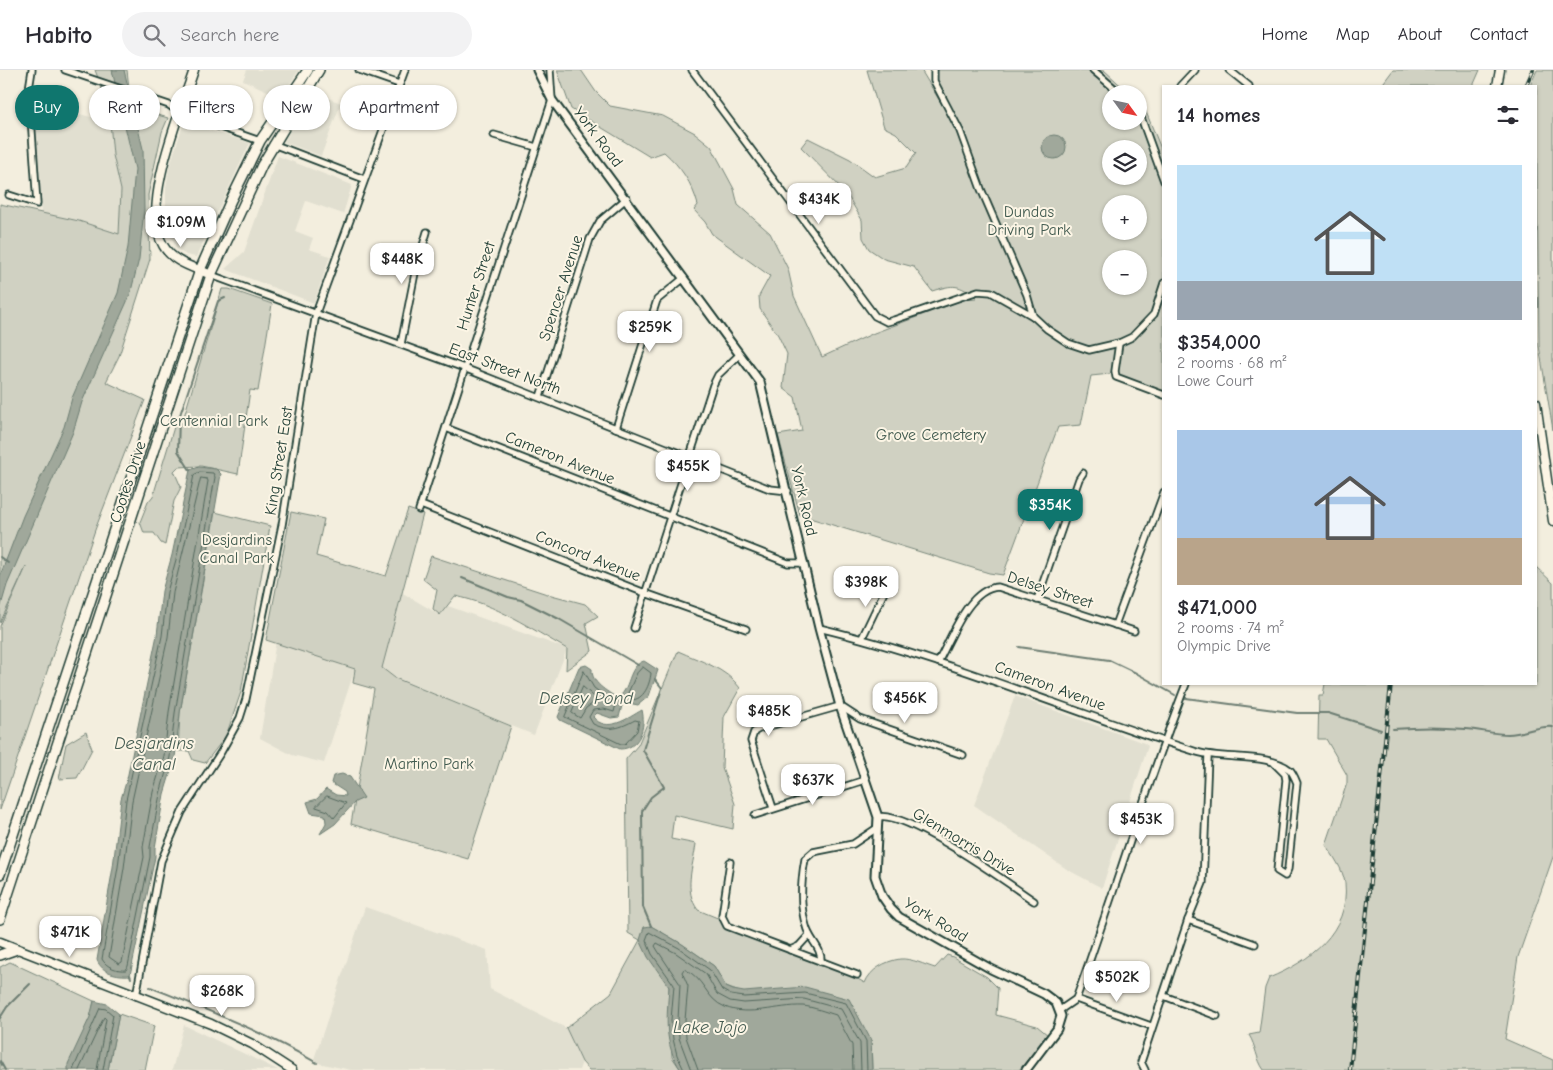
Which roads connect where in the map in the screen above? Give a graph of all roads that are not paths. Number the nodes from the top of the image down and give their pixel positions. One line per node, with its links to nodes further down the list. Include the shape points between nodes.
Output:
1 (32, 70): 34 (street, via 29,89 37,204)
2 (68, 70): 23 (street)
3 (194, 70): 18 (main road)
4 (308, 70): 28 (main road, Cootes Drive)
5 (319, 70): 29 (main road, Cootes Drive)
6 (359, 70): 17 (street)
7 (405, 70): 17 (street, King Street East)
8 (537, 70): 22 (street, York Road)
9 (550, 70): 22 (street)
10 (692, 70): 42 (street, via 875,316 887,322 975,291 991,292)
11 (934, 70): 42 (street, via 934,81 960,131 980,189)
12 (1093, 70): 19 (street)
13 (1195, 70): 20 (street)
14 (1229, 70): 21 (street)
15 (1500, 70): 16 (main road)
16 (1497, 83)
17 (399, 84): 33 (street, King Street East)
18 (189, 85)
19 (1110, 85)
20 (1181, 85)
21 (1248, 85)
22 (552, 100): 30 (street, Hunter Street); 35 (street, York Road)
23 (170, 106)
24 (175, 130): 37 (main road, via 159,179 157,220 164,247 181,263)
25 (229, 130): 28 (street)
26 (1147, 130): 32 (street)
27 (494, 134): 30 (street)
28 (260, 141): 31 (main road); 37 (main road, Cootes Drive)
29 (273, 144): 31 (main road, Cootes Drive); 33 (street)
30 (536, 147): 46 (street, Hunter Street)
31 (262, 165): 38 (main road, Cootes Drive)
32 (1162, 175)
33 (364, 179): 41 (street, King Street East)
34 (10, 195)
35 (627, 198): 39 (street, York Road); 48 (street, Spencer Avenue, via 600,221 590,239)
36 (427, 232): 44 (street)
37 (200, 270): 38 (main road); 82 (main road, Cootes Drive)
38 (211, 275): 41 (street, East Street North); 84 (main road, Cootes Drive)
39 (684, 278): 45 (street, York Road); 51 (street, via 658,300)
40 (1162, 289): 43 (street, via 1154,314 1132,337)
41 (316, 314): 44 (street, East Street North); 94 (street, King Street East, via 282,525 246,699 222,752 182,812 165,852)
42 (1033, 316): 43 (street, via 1076,347 1089,350)
43 (1119, 343): 47 (street, via 1116,377)
44 (401, 344): 46 (street, East Street North)
45 (740, 354): 52 (street, via 718,375); 54 (street, York Road, via 764,390)
46 (464, 368): 48 (street, East Street North); 50 (street, Hunter Street)
47 (1162, 394)
48 (540, 397): 51 (street, East Street North)
49 (1537, 410): 58 (main road)
50 (446, 428): 56 (street, Hunter Street); 57 (street, Cameron Avenue)
51 (616, 428): 52 (street, East Street North)
52 (689, 456): 54 (street, East Street North, via 770,489); 57 (street)
53 (1083, 473): 62 (street)
54 (788, 491): 59 (street, York Road)
55 (1162, 497): 63 (street)
56 (420, 507): 61 (street, Concord Avenue)
57 (670, 516): 59 (street, Cameron Avenue, via 788,563); 61 (street)
58 (1553, 521)
59 (804, 563): 65 (street, York Road)
60 (887, 586): 68 (street)
61 (645, 593): 64 (street); 66 (street, Concord Avenue)
62 (1037, 600): 63 (street, Delsey Street); 69 (street, Delsey Street, via 998,587 988,587 978,593)
63 (1115, 625): 67 (street, Delsey Street)
64 (634, 628)
65 (819, 628): 68 (street, Cameron Avenue); 71 (street, York Road)
66 (746, 629)
67 (1134, 631)
68 (862, 638): 69 (street, Cameron Avenue)
69 (938, 662): 72 (street, Cameron Avenue)
70 (1186, 685): 72 (street)
71 (840, 706): 73 (street, via 860,719); 76 (street, York Road); 77 (street, via 759,729 752,736)
72 (1163, 741): 74 (street, Cameron Avenue); 96 (street, via 1120,878)
73 (963, 755)
74 (1208, 756): 75 (street, Cameron Avenue); 85 (street, via 1203,883)
75 (1273, 762): 75 (street, Cameron Avenue, via 1285,774 1286,780 1278,871 1285,876 1296,783 1292,771)
76 (866, 780): 77 (street); 79 (street, York Road)
77 (773, 808): 78 (street)
78 (755, 815)
79 (878, 817): 80 (street, York Road); 83 (street, Glenmorris Drive, via 898,819 935,837)
80 (877, 828): 86 (street, via 853,844 813,852 804,859 801,895); 97 (street, York Road, via 875,876 882,896 899,917 991,969 1052,998)
81 (730, 862): 90 (street, via 722,916 724,923)
82 (0, 874)
83 (1034, 901)
84 (0, 919)
85 (1188, 920): 88 (street); 95 (street)
86 (809, 935): 90 (street); 92 (street, via 821,953)
87 (0, 942): 89 (main road)
88 (1255, 944)
89 (17, 949): 91 (main road); 94 (main road)
90 (790, 950): 92 (street)
91 (0, 954)
92 (821, 962): 93 (street)
93 (857, 975)
94 (136, 996): 100 (main road, via 211,1024 252,1044)
95 (1164, 996): 98 (street); 99 (street)
96 (1076, 999): 97 (street); 99 (street)
97 (1060, 1010): 101 (street, via 1057,1029)
98 (1216, 1016)
99 (1152, 1026): 102 (street, via 1141,1062)
100 (292, 1070)
101 (1026, 1070)
102 (1145, 1070)

